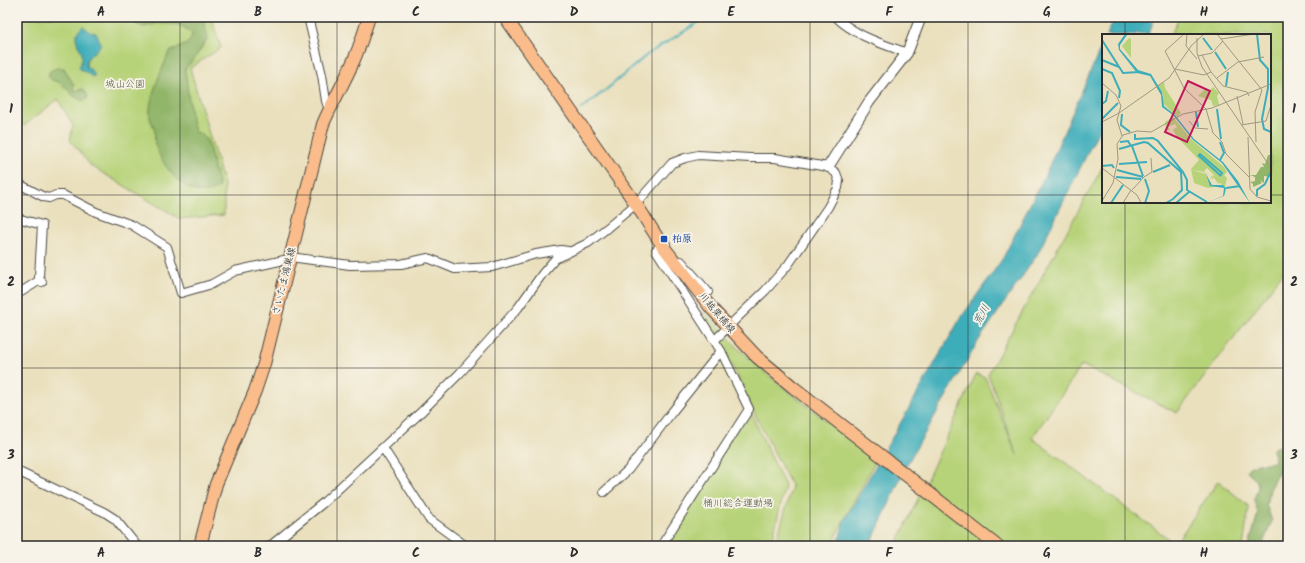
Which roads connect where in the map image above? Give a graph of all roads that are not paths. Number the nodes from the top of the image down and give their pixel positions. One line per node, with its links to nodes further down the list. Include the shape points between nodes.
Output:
1 (308, 17): 7 (street)
2 (369, 17): 7 (main road, さいたま鴻巣線, via 362,40)
3 (505, 17): 10 (main road, 川越栗橋線)
4 (836, 17): 6 (street, via 863,36)
5 (921, 17): 6 (street)
6 (907, 53): 8 (street, via 869,102)
7 (329, 110): 14 (main road, さいたま鴻巣線, via 318,141)
8 (828, 167): 10 (street, via 775,158 698,155 672,163); 17 (street, via 836,173 839,181 828,207 788,265)
9 (17, 183): 14 (street, via 44,197 63,195 96,212 132,225 167,247 181,293 212,284 235,271)
10 (636, 204): 12 (main road, 川越栗橋線); 13 (street, via 588,243)
11 (17, 218): 16 (street, via 42,225 41,281)
12 (662, 245): 15 (street, via 667,243); 19 (street, via 656,250); 29 (main road, 川越栗橋線, via 712,309 757,357)
13 (568, 252): 14 (street, via 561,250 536,254 492,267 455,270 428,258 402,264 350,265); 21 (street, via 555,259 518,308 464,368)
14 (290, 258): 25 (main road, さいたま鴻巣線, via 262,370 216,484)
15 (708, 292)
16 (17, 293)
17 (733, 322)
18 (724, 331): 19 (street)
19 (715, 340): 20 (street)
20 (721, 351): 23 (street, via 628,470); 28 (street, via 749,409)
21 (383, 448): 26 (street, via 323,503); 27 (street, via 429,519)
22 (17, 471): 24 (street, via 104,512 115,519)
23 (604, 492)
24 (137, 546)
25 (200, 546)
26 (270, 546)
27 (466, 546)
28 (661, 546)
29 (997, 546)

